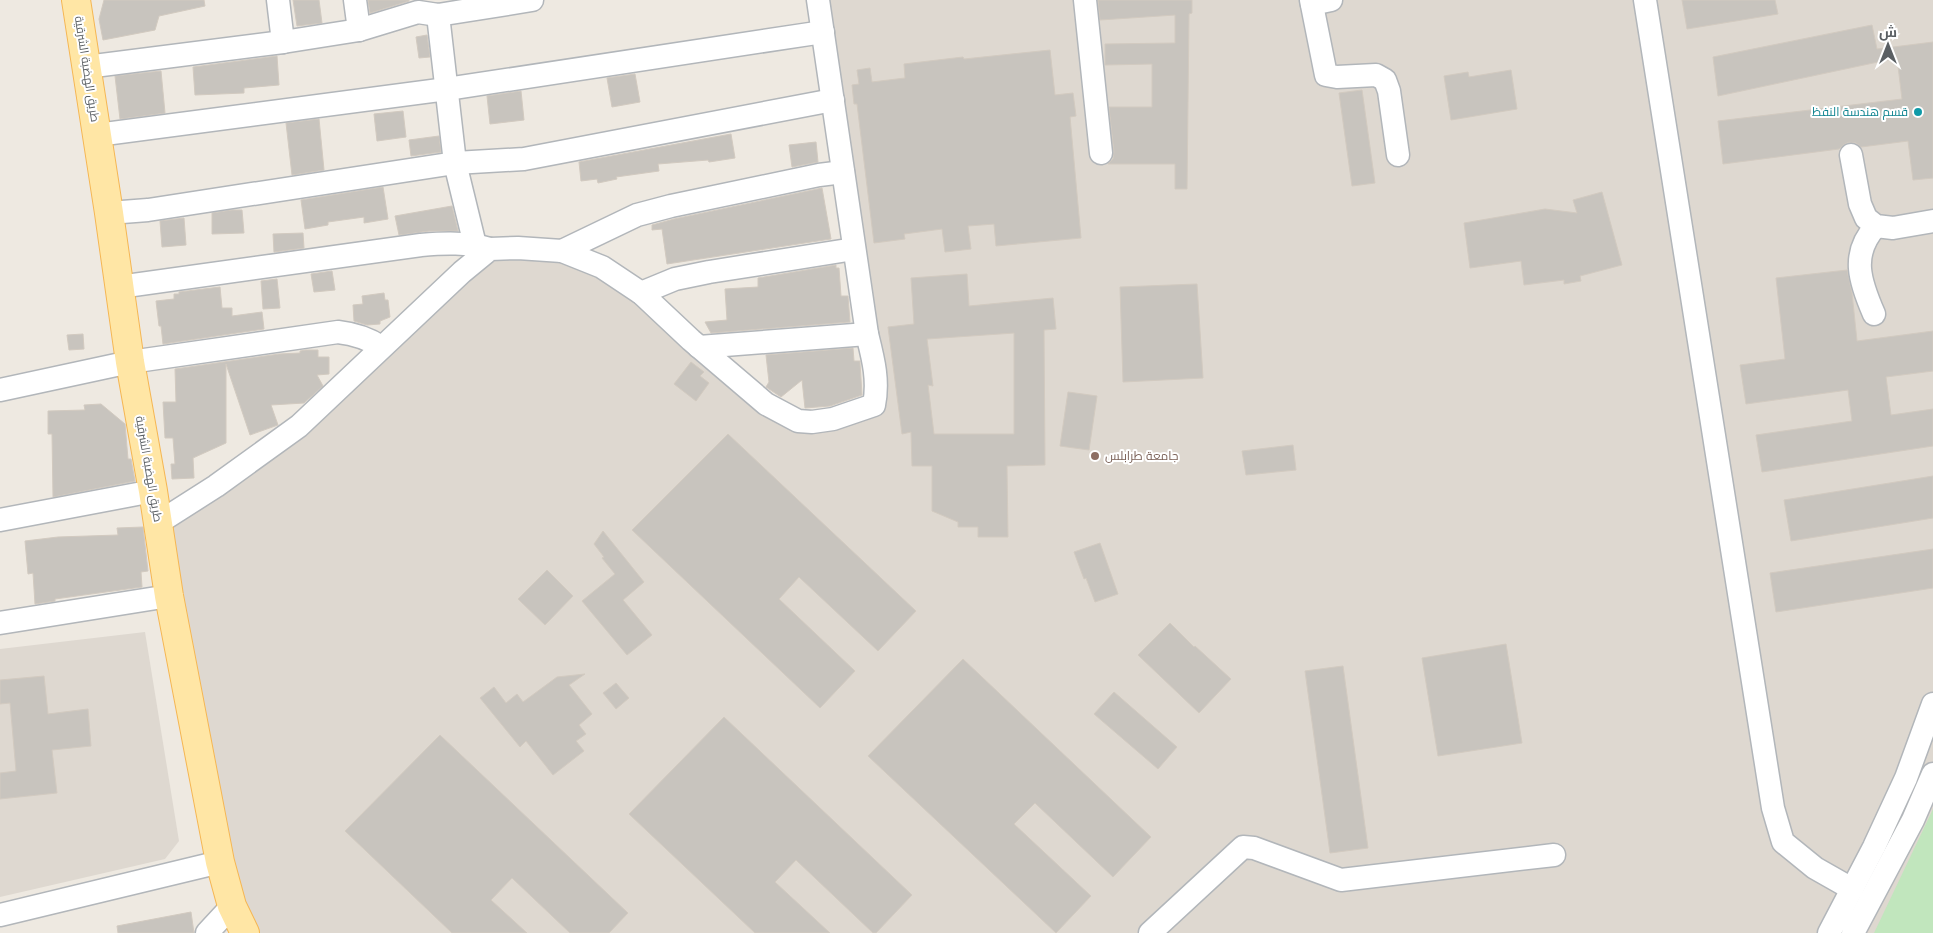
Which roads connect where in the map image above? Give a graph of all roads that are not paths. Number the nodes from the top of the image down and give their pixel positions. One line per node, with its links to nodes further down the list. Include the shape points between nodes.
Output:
1 (76, 0): 14 (main road, طريق الهضبة الشرقية)
2 (278, 0): 13 (street)
3 (355, 0): 11 (street)
4 (532, 0): 9 (street)
5 (818, 0): 12 (street)
6 (1086, 0): 18 (street)
7 (1645, 0): 46 (street, via 1773,808 1783,842 1815,868)
8 (1318, 1): 19 (street, via 1326,75 1376,75 1385,80)
9 (508, 2): 10 (street)
10 (423, 9): 11 (street); 15 (street)
11 (359, 30): 13 (street)
12 (823, 32): 15 (street); 16 (street)
13 (283, 42): 14 (street)
14 (86, 67): 17 (main road, طريق الهضبة الشرقية)
15 (447, 89): 17 (street); 21 (street)
16 (833, 100): 21 (street, via 524,159); 22 (street)
17 (97, 135): 23 (main road, طريق الهضبة الشرقية)
18 (1101, 153)
19 (1398, 154)
20 (1851, 155): 25 (street, via 1860,204 1866,218)
21 (455, 163): 23 (street, via 148,210); 26 (street)
22 (843, 172): 27 (street); 28 (street, via 637,215)
23 (109, 213): 29 (main road, طريق الهضبة الشرقية)
24 (1933, 221): 25 (street, via 1893,228)
25 (1876, 226): 31 (street, via 1866,237 1859,272)
26 (483, 247): 28 (street); 29 (street, via 449,243 421,245); 33 (street, via 462,272)
27 (854, 249): 30 (street, via 675,279); 32 (street)
28 (562, 250): 30 (street, via 602,268)
29 (119, 286): 35 (main road, طريق الهضبة الشرقية)
30 (641, 293): 34 (street)
31 (1874, 314)
32 (867, 334): 34 (street); 34 (street, via 876,380 874,405 833,419 812,422 798,421 766,404)
33 (381, 347): 35 (street, via 370,339 338,332); 39 (street, via 299,426 216,486)
34 (699, 347)
35 (130, 362): 36 (street); 37 (main road, طريق الهضبة الشرقية)
36 (0, 390)
37 (153, 491): 38 (street); 39 (main road, طريق الهضبة الشرقية)
38 (0, 520)
39 (158, 522): 40 (main road, طريق الهضبة الشرقية)
40 (169, 596): 41 (street); 45 (main road, طريق الهضبة الشرقية)
41 (0, 623)
42 (1933, 704): 46 (street, via 1906,778)
43 (1933, 774): 53 (street, via 1913,820)
44 (1554, 854): 51 (street, via 1341,880 1254,848 1243,847)
45 (220, 862): 47 (main road, طريق الهضبة الشرقية); 48 (street)
46 (1852, 889): 52 (street)
47 (232, 906): 49 (street); 50 (main road, طريق الهضبة الشرقية)
48 (0, 915)
49 (207, 933)
50 (245, 933)
51 (1150, 933)
52 (1829, 933)
53 (1853, 933)

